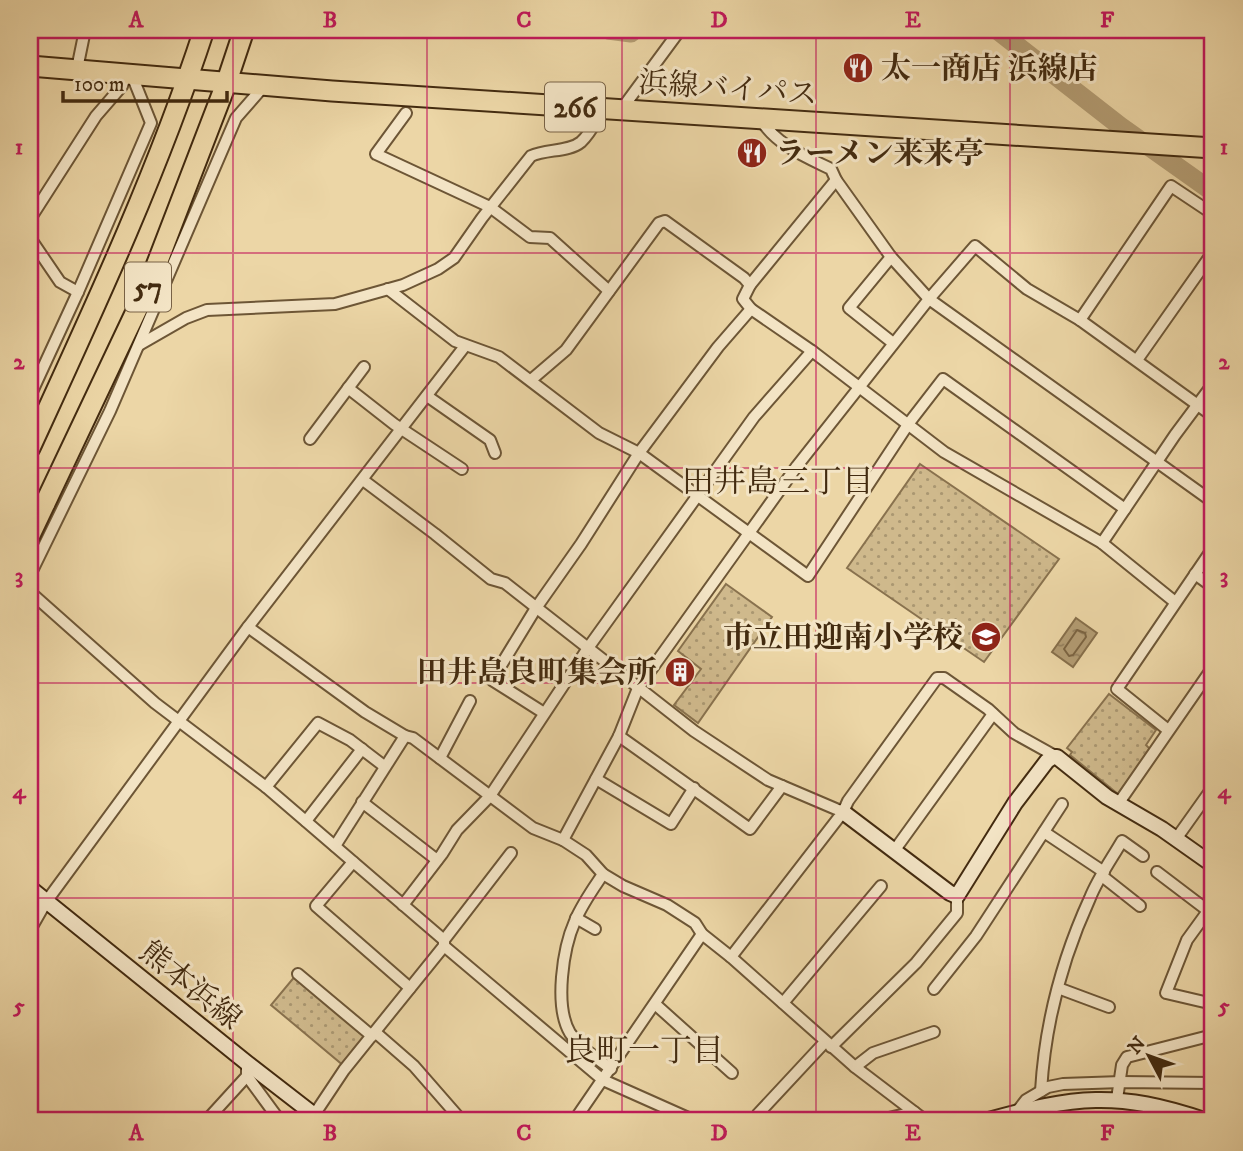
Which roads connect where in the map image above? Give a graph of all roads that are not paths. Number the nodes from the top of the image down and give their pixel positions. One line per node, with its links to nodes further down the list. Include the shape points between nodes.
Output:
1 (85, 30): 6 (street)
2 (204, 30): 8 (highway, 57)
3 (244, 30): 9 (highway, 57)
4 (680, 30): 11 (street)
5 (30, 66): 6 (highway, 浜線バイパス / 266)
6 (77, 69): 7 (highway, 浜線バイパス / 266)
7 (129, 73): 8 (highway, 浜線バイパス / 266); 18 (street); 25 (street, via 151,123)
8 (187, 80): 9 (highway, 浜線バイパス / 266); 46 (highway, 57, via 113,268)
9 (226, 84): 10 (highway, 浜線バイパス / 266); 54 (highway, 57, via 149,284)
10 (264, 86): 11 (highway, 浜線バイパス / 266); 30 (street, via 236,118)
11 (613, 109): 13 (highway, 浜線バイパス / 266); 16 (street, via 580,143 531,156)
12 (406, 113): 16 (street, via 376,154)
13 (761, 120): 14 (highway, 浜線バイパス / 266); 15 (street, via 769,134 831,169)
14 (1213, 148)
15 (836, 180): 21 (street); 22 (street)
16 (490, 207): 23 (street, via 454,258); 24 (street, via 530,237 550,238)
17 (1213, 214): 28 (street, via 1171,186)
18 (30, 219)
19 (30, 238): 25 (street, via 60,282)
20 (1213, 252): 33 (street)
21 (891, 257): 26 (street); 29 (street, via 849,308)
22 (750, 285): 24 (street, via 665,221); 27 (street, via 743,299)
23 (388, 289): 30 (street, via 335,303 207,310); 31 (street)
24 (610, 291): 35 (street, via 566,350)
25 (78, 292): 39 (street)
26 (929, 299): 28 (street, via 975,246 1027,289); 29 (street); 49 (street)
27 (751, 309): 32 (street); 48 (street)
28 (1080, 320): 33 (street)
29 (894, 343): 37 (street)
30 (139, 345): 54 (street, via 110,411)
31 (465, 346): 35 (street, via 499,358); 40 (street)
32 (812, 351): 37 (street); 52 (street, via 754,417)
33 (1137, 360): 41 (street)
34 (364, 367): 38 (street)
35 (531, 380): 48 (street, via 599,433)
36 (1213, 384): 41 (street)
37 (859, 386): 43 (street); 56 (street)
38 (348, 388): 44 (street); 45 (street)
39 (30, 396)
40 (427, 396): 44 (street); 47 (street, via 490,440)
41 (1198, 405): 42 (street); 49 (street)
42 (1213, 416)
43 (909, 423): 55 (street, via 943,379); 56 (street, via 808,576); 58 (street, via 944,452)
44 (402, 428): 50 (street); 51 (street)
45 (310, 439)
46 (30, 448)
47 (495, 453)
48 (639, 453): 52 (street); 65 (street)
49 (1158, 461): 53 (street); 55 (street)
50 (462, 469)
51 (363, 480): 65 (street); 66 (street)
52 (697, 497): 56 (street); 67 (street)
53 (1213, 502)
54 (46, 503): 57 (highway, 57); 61 (street)
55 (1125, 509): 58 (street)
56 (750, 534): 69 (street)
57 (30, 535)
58 (1102, 543): 64 (street)
59 (1213, 548): 60 (street)
60 (1195, 574): 62 (street); 64 (street)
61 (30, 575)
62 (1213, 587)
63 (30, 592): 73 (street)
64 (1175, 602): 74 (street, via 1117,689)
65 (536, 608): 67 (street); 71 (street, via 492,680)
66 (248, 626): 73 (street); 75 (street)
67 (588, 648): 69 (street); 71 (street)
68 (1213, 667): 74 (street)
69 (638, 688): 76 (street); 82 (street, via 694,731)
70 (470, 701): 79 (street)
71 (544, 713): 86 (street)
72 (993, 714): 78 (street, via 1014,733); 90 (street, via 944,678 937,678); 96 (street)
73 (179, 722): 83 (street); 108 (street)
74 (1168, 730): 89 (street)
75 (405, 736): 79 (street); 80 (street)
76 (620, 736): 81 (street); 85 (street)
77 (362, 750): 80 (street); 83 (street, via 318,723); 91 (street)
78 (1058, 757): 89 (main road); 107 (main road, via 1046,761 1015,803)
79 (439, 758): 86 (street)
80 (384, 766): 87 (street)
81 (596, 779): 85 (street, via 671,824); 94 (street)
82 (782, 786): 85 (street, via 750,829); 90 (street)
83 (265, 787): 91 (street)
84 (1213, 787): 93 (street)
85 (694, 788)
86 (490, 796): 94 (street, via 533,828); 99 (street, via 457,830)
87 (362, 802): 95 (street); 99 (street)
88 (1062, 804): 92 (street)
89 (1118, 804): 93 (main road)
90 (843, 812): 96 (main road); 117 (street)
91 (306, 821): 95 (street)
92 (1044, 832): 104 (street); 121 (street, via 976,936)
93 (1177, 839): 101 (main road)
94 (563, 840): 103 (street)
95 (335, 846): 100 (street)
96 (894, 851): 107 (main road)
97 (511, 853): 116 (street)
98 (1143, 856): 104 (street, via 1122,841)
99 (438, 860): 109 (street)
100 (353, 862): 109 (street); 119 (street, via 316,905)
101 (1213, 864)
102 (1157, 872): 111 (street)
103 (603, 874): 112 (street); 115 (street, via 667,905 695,923)
104 (1103, 874): 110 (street); 120 (street, via 1090,896)
105 (881, 886): 122 (street)
106 (30, 888): 108 (main road, 熊本浜線)
107 (957, 896): 129 (street, via 957,913 916,963)
108 (46, 902): 114 (street); 132 (main road, 熊本浜線)
109 (403, 905): 116 (street)
110 (1140, 906)
111 (1210, 913): 123 (street, via 1187,940 1166,993)
112 (576, 918): 113 (street); 131 (street, via 563,976 564,1018 576,1040)
113 (595, 929)
114 (30, 930)
115 (702, 934): 117 (street); 124 (street)
116 (444, 943): 119 (street); 134 (street)
117 (731, 957): 122 (street)
118 (298, 974): 128 (street)
119 (410, 988): 128 (street)
120 (1058, 988): 125 (street); 137 (street, via 1045,1043)
121 (934, 989)
122 (783, 1003): 129 (street)
123 (1213, 1003)
124 (655, 1004): 131 (street); 133 (street)
125 (1109, 1007)
126 (934, 1032): 130 (street, via 873,1053)
127 (1213, 1032): 135 (street, via 1127,1057)
128 (373, 1034): 141 (street, via 344,1070); 144 (street, via 414,1066)
129 (828, 1044): 130 (street); 147 (street, via 791,1076)
130 (855, 1067): 139 (street)
131 (611, 1069): 134 (street)
132 (247, 1070): 141 (main road, 熊本浜線); 142 (street); 143 (street)
133 (732, 1073)
134 (603, 1080): 145 (street); 146 (street)
135 (1121, 1082): 136 (street); 137 (street, via 1063,1084); 138 (street)
136 (1213, 1083)
137 (1041, 1091): 140 (street)
138 (1118, 1099): 140 (main road, via 1078,1100); 151 (main road)
139 (914, 1112): 148 (street); 149 (street)
140 (1016, 1113): 150 (main road)
141 (318, 1118)
142 (206, 1121)
143 (279, 1121)
144 (462, 1121)
145 (574, 1121)
146 (695, 1121)
147 (754, 1121)
148 (876, 1121)
149 (926, 1121)
150 (985, 1121)
151 (1207, 1121)

